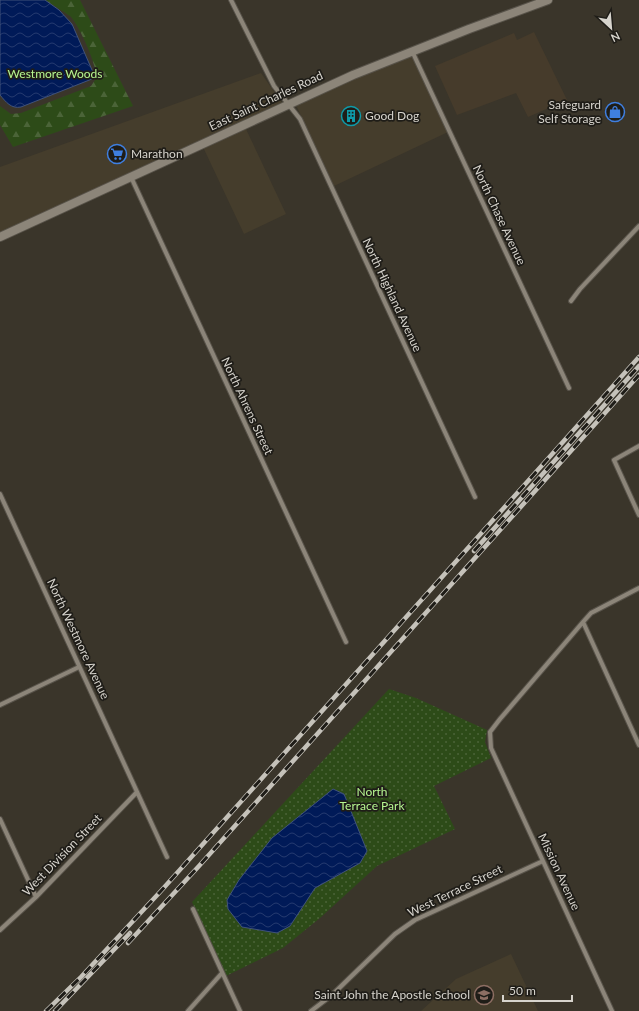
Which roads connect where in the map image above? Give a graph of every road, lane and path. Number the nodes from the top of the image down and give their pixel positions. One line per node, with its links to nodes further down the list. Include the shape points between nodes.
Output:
1 (231, 0): 4 (street, North Highland Avenue, via 270,79)
2 (548, 0): 3 (main road, East Saint Charles Road)
3 (412, 51): 4 (main road, East Saint Charles Road); 9 (street, North Chase Avenue)
4 (288, 103): 5 (main road, East Saint Charles Road); 12 (street, North Highland Avenue, via 300,119)
5 (131, 177): 7 (main road, East Saint Charles Road); 16 (street, North Ahrens Street)
6 (639, 226): 8 (street)
7 (0, 237)
8 (572, 301)
9 (568, 388)
10 (639, 446): 13 (street, via 614,460)
11 (0, 494): 17 (street, North Westmore Avenue)
12 (475, 496)
13 (639, 515)
14 (639, 588): 15 (street, via 591,613)
15 (582, 622): 19 (street); 23 (street, Mission Avenue, via 490,732 491,748)
16 (346, 642)
17 (79, 667): 18 (street); 20 (street, North Westmore Avenue)
18 (0, 705)
19 (639, 745)
20 (137, 792): 22 (street, North Westmore Avenue); 24 (street, West Division Street)
21 (0, 819): 24 (street)
22 (168, 857)
23 (543, 861): 30 (street, West Terrace Street, via 415,920 395,934 332,995); 31 (street, Mission Avenue)
24 (36, 897): 26 (street, West Division Street)
25 (193, 909): 27 (street)
26 (0, 930)
27 (222, 974): 28 (street); 29 (street)
28 (188, 1011)
29 (240, 1011)
30 (311, 1011)
31 (612, 1011)

